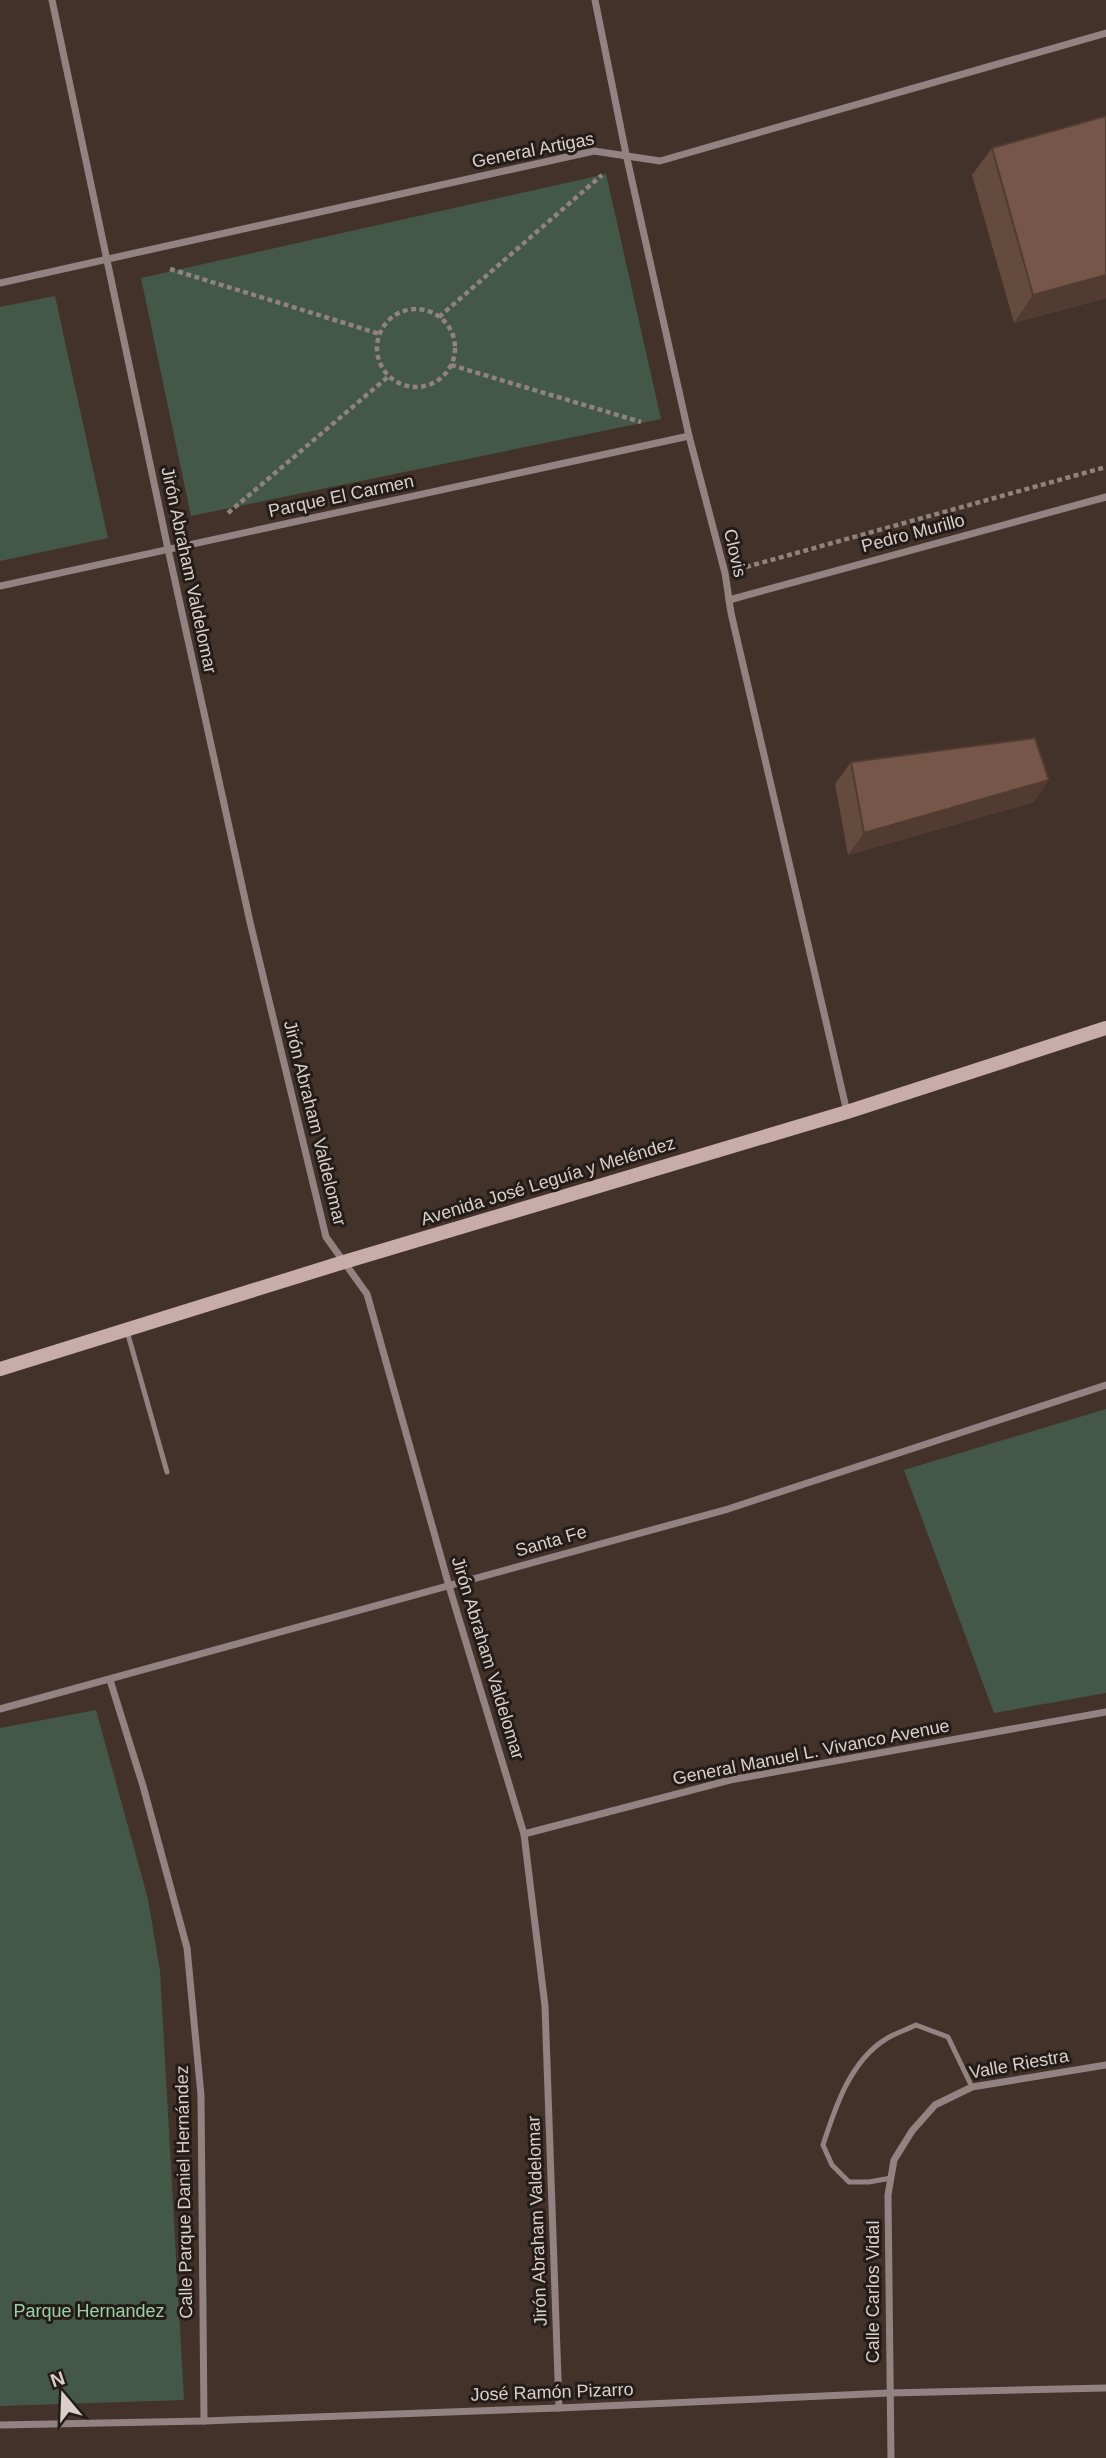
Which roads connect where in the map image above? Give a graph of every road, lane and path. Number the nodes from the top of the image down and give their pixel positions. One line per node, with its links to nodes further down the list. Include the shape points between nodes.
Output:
1 (52, 0): 6 (street, Jirón Abraham Valdelomar)
2 (595, 0): 4 (street, Clovis)
3 (1106, 33): 4 (street, General Artigas, via 660,161)
4 (626, 154): 5 (street, General Artigas, via 594,150); 8 (path); 12 (street, Clovis)
5 (125, 255): 6 (street, General Artigas); 9 (path)
6 (108, 259): 7 (street, General Artigas); 16 (street, Jirón Abraham Valdelomar)
7 (0, 283)
8 (439, 317): 9 (path, via 422,310 406,311 387,322); 10 (path, via 453,337)
9 (380, 334): 11 (path, via 378,357)
10 (451, 365): 11 (path, via 440,379 423,386 406,386); 12 (path)
11 (389, 376): 15 (path)
12 (689, 436): 15 (street, Parque El Carmen); 17 (street, Clovis)
13 (1106, 467): 17 (path)
14 (1106, 497): 19 (street, Pedro Murillo)
15 (191, 545): 16 (street, Parque El Carmen)
16 (168, 549): 18 (street, Parque El Carmen); 22 (street, Jirón Abraham Valdelomar, via 250,922 326,1237)
17 (725, 573): 19 (street, Clovis)
18 (0, 586)
19 (729, 600): 21 (street, Clovis)
20 (1106, 1028): 21 (street, Avenida José Leguía y Meléndez)
21 (847, 1112): 22 (street, Avenida José Leguía y Meléndez)
22 (344, 1262): 23 (street, Avenida José Leguía y Meléndez); 27 (street, Jirón Abraham Valdelomar, via 367,1294)
23 (127, 1331): 24 (street, Avenida José Leguía y Meléndez); 26 (lane)
24 (0, 1369)
25 (1106, 1385): 27 (street, Santa Fe, via 728,1509)
26 (167, 1472)
27 (449, 1586): 28 (street, Santa Fe); 31 (street, Jirón Abraham Valdelomar)
28 (110, 1680): 29 (street, Santa Fe); 39 (street, Calle Parque Daniel Hernández, via 187,1948 201,2095)
29 (0, 1710)
30 (1106, 1712): 31 (street, General Manuel L. Vivanco Avenue, via 730,1780)
31 (524, 1834): 38 (street, Jirón Abraham Valdelomar, via 545,2006)
32 (1106, 2065): 33 (street, Valle Riestra)
33 (972, 2087): 34 (street, Valle Riestra, via 935,2105); 35 (lane, via 948,2037 916,2025 884,2040 862,2062 838,2100 823,2145 832,2165 849,2182)
34 (912, 2131): 35 (street, Calle Carlos Vidal, via 894,2160)
35 (891, 2178): 37 (street, Calle Carlos Vidal)
36 (1106, 2388): 37 (street, José Ramón Pizarro)
37 (889, 2393): 38 (street, José Ramón Pizarro); 41 (street, Calle Carlos Vidal)
38 (559, 2408): 39 (street, José Ramón Pizarro)
39 (204, 2421): 40 (street, José Ramón Pizarro)
40 (0, 2425)
41 (891, 2458)

